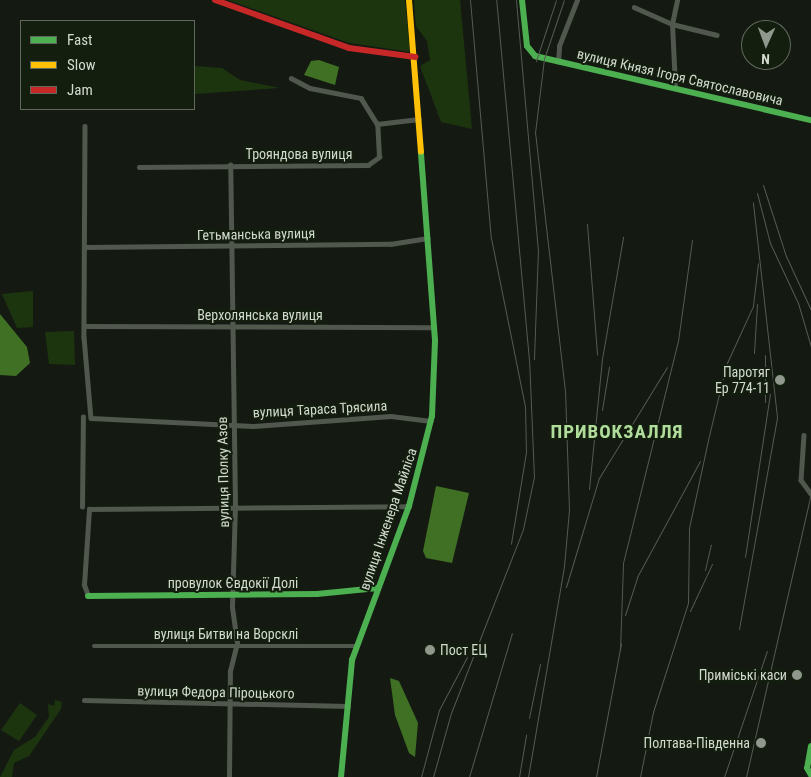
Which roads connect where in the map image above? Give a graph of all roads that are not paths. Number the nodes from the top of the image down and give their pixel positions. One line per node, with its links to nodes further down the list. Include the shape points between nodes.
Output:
1 (215, 0): 9 (street, via 350,48)
2 (409, 0): 9 (street, вулиця Інженера Майліса)
3 (522, 0): 10 (street, вулиця Князя Ігоря Святославовича, via 527,46 544,59)
4 (578, 0): 10 (street, via 559,46)
5 (677, 0): 7 (street)
6 (634, 7): 7 (street)
7 (672, 24): 8 (street); 12 (street)
8 (717, 35)
9 (415, 57): 13 (street, вулиця Інженера Майліса)
10 (558, 62): 12 (street, вулиця Князя Ігоря Святославовича)
11 (291, 78): 15 (street, via 310,88 361,98)
12 (675, 87): 14 (street, вулиця Князя Ігоря Святославовича)
13 (419, 119): 15 (street); 19 (street, вулиця Інженера Майліса)
14 (811, 120)
15 (377, 124): 17 (street, Трояндова вулиця, via 379,157 368,165)
16 (85, 126): 21 (street)
17 (230, 165): 18 (street, Трояндова вулиця); 20 (street, вулиця Полку Азов)
18 (139, 167)
19 (428, 238): 20 (street, Гетьманська вулиця, via 390,244); 24 (street, вулиця Інженера Майліса)
20 (232, 246): 21 (street, Гетьманська вулиця); 23 (street, вулиця Полку Азов)
21 (84, 247): 22 (street)
22 (85, 326): 23 (street, Верхолянська вулиця); 27 (street, вулиця Тараса Трясила, via 91,418 188,425)
23 (232, 326): 24 (street, Верхолянська вулиця); 27 (street, вулиця Полку Азов)
24 (434, 327): 26 (street, вулиця Інженера Майліса)
25 (83, 417): 30 (street)
26 (431, 421): 27 (street, вулиця Тараса Трясила, via 392,416 269,426); 32 (street, вулиця Інженера Майліса)
27 (233, 423): 31 (street, вулиця Полку Азов)
28 (804, 435): 29 (street, via 801,480)
29 (811, 494)
30 (82, 506)
31 (235, 506): 32 (street); 34 (street, вулиця Полку Азов); 35 (street, via 89,509 84,585)
32 (409, 506): 33 (street, вулиця Інженера Майліса)
33 (378, 588): 34 (street, провулок Євдокії Долі, via 366,586 317,594); 37 (street, вулиця Інженера Майліса)
34 (233, 595): 35 (street, провулок Євдокії Долі); 38 (street, вулиця Полку Азов)
35 (88, 596)
36 (94, 646): 38 (street, вулиця Битви на Ворсклі)
37 (357, 646): 38 (street, вулиця Битви на Ворсклі); 41 (street, вулиця Інженера Майліса)
38 (234, 647): 40 (street, вулиця Полку Азов)
39 (84, 700): 40 (street, вулиця Федора Піроцького)
40 (230, 704): 41 (street, вулиця Федора Піроцького); 44 (street, вулиця Полку Азов)
41 (348, 706): 45 (street, вулиця Інженера Майліса)
42 (811, 746): 43 (street)
43 (807, 775)
44 (229, 777)
45 (341, 777)

